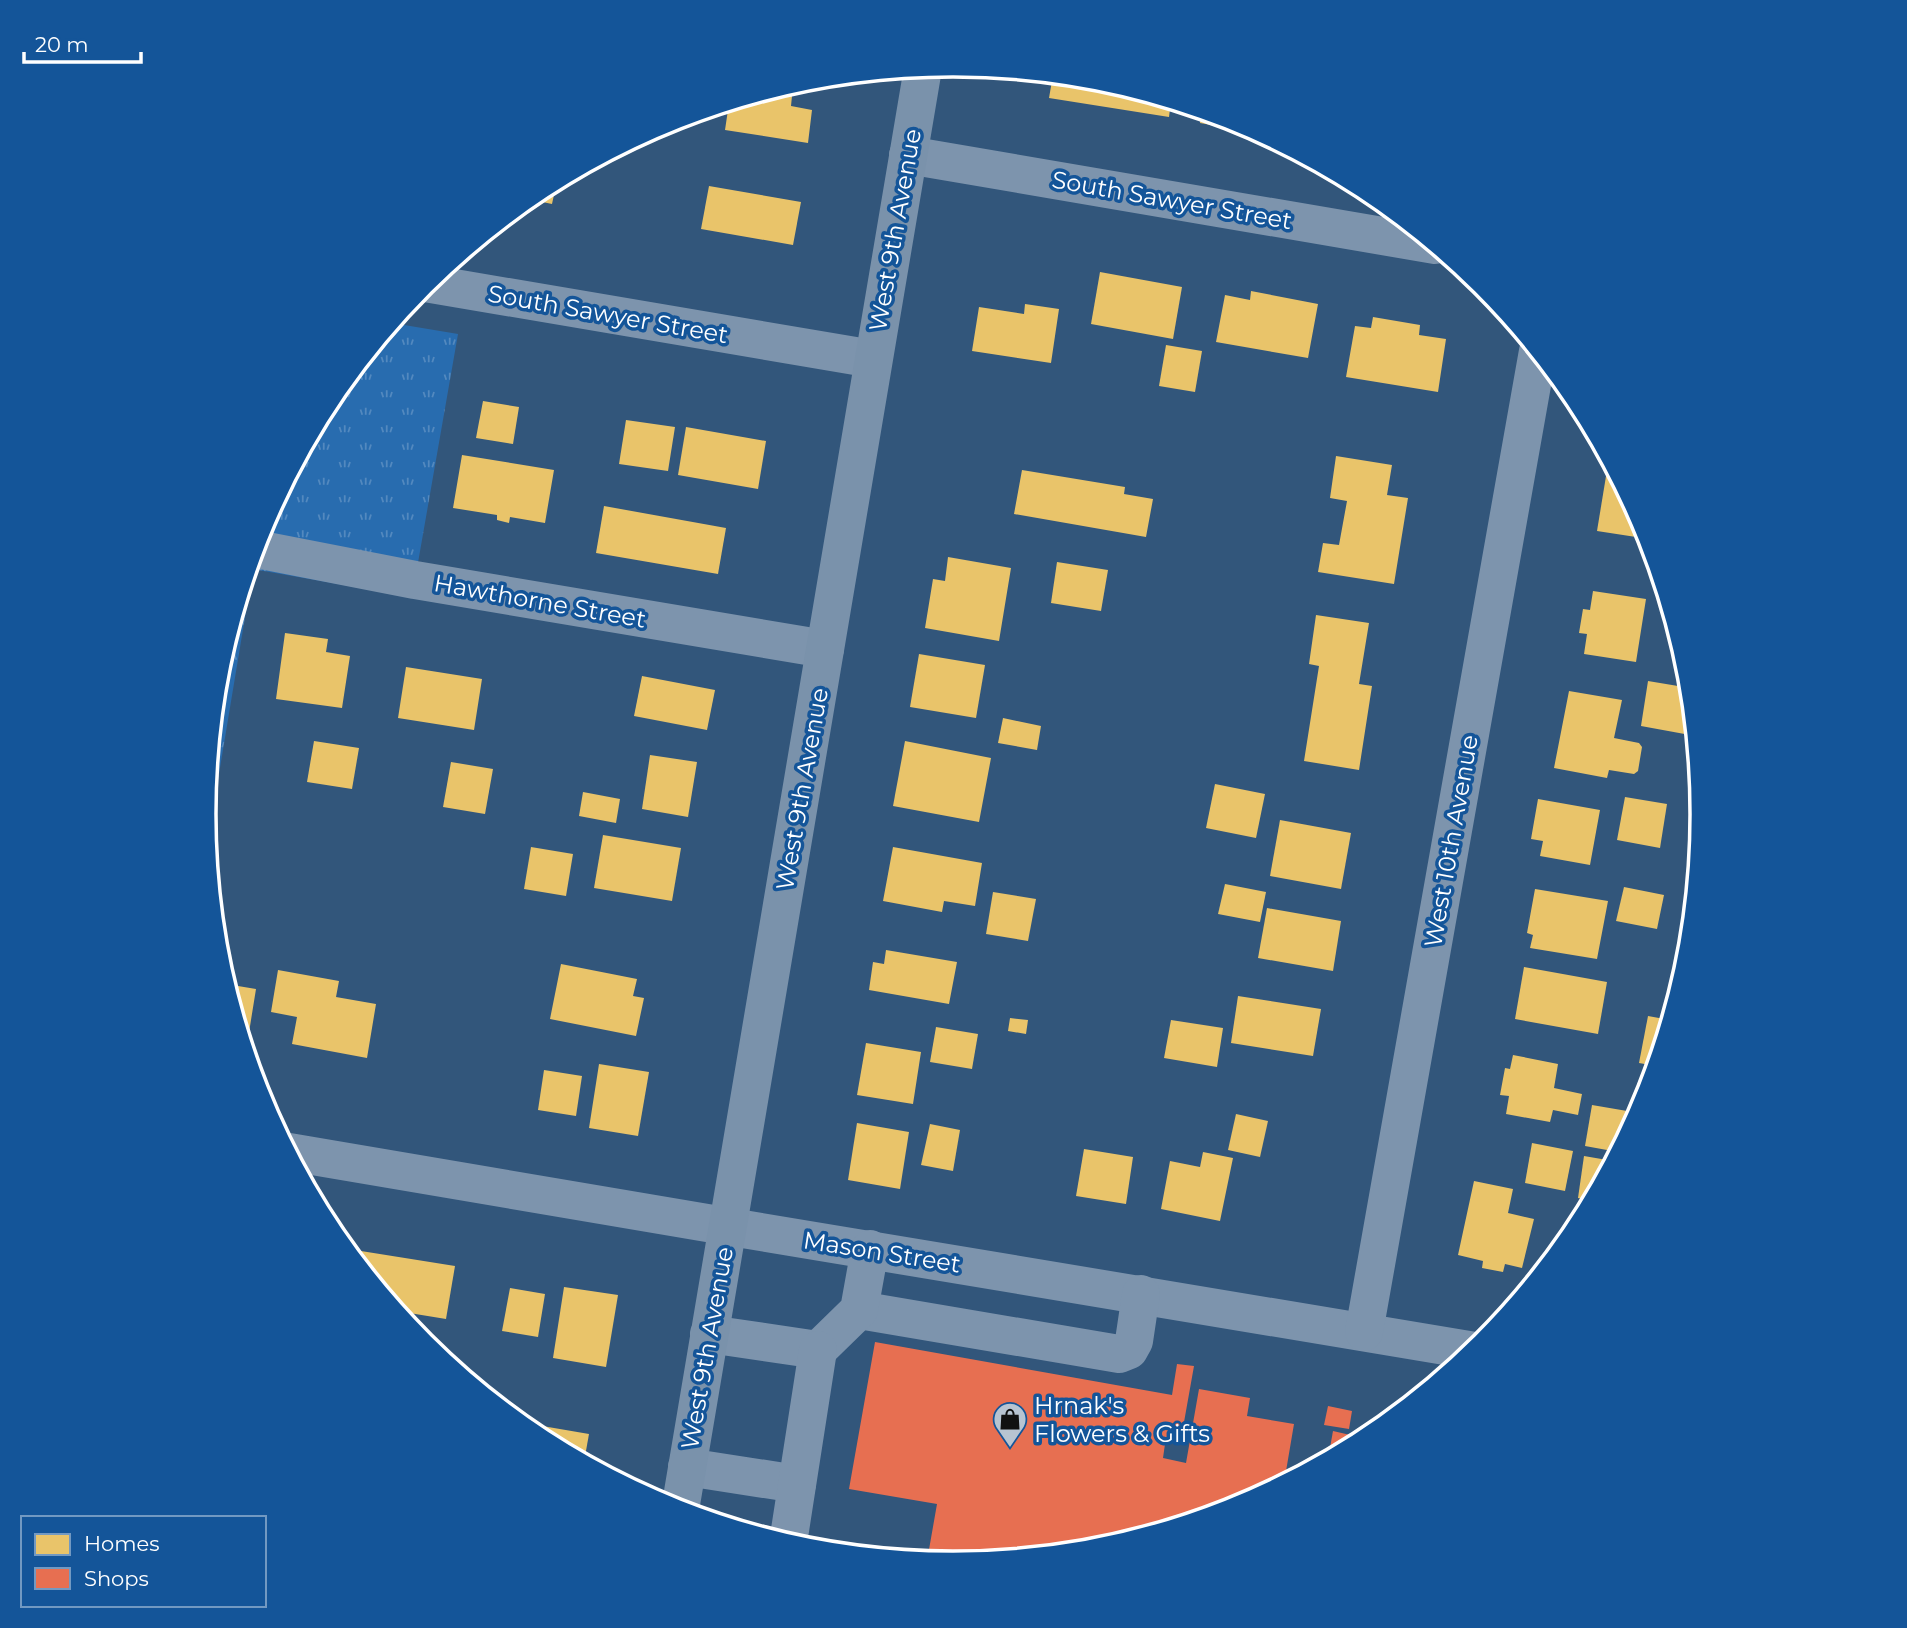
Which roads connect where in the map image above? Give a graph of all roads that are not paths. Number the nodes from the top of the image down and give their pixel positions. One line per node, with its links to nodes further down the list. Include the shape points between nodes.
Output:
1 (921, 78): 2 (main road, West 9th Avenue)
2 (908, 155): 3 (street, South Sawyer Street); 5 (main road, West 9th Avenue)
3 (1418, 242)
4 (440, 286): 5 (street, South Sawyer Street)
5 (873, 359): 8 (main road, West 9th Avenue)
6 (1536, 362): 14 (street, West 10th Avenue)
7 (266, 551): 8 (street, Hawthorne Street)
8 (825, 649): 10 (main road, West 9th Avenue)
9 (300, 1154): 10 (street, Mason Street)
10 (728, 1227): 11 (street, Mason Street); 15 (main road, West 9th Avenue)
11 (870, 1250): 12 (street, Mason Street); 13 (street)
12 (1140, 1294): 13 (street, via 1134,1341 1129,1350 1119,1353); 14 (street, Mason Street)
13 (859, 1310): 17 (street)
14 (1364, 1332): 16 (street, Mason Street)
15 (709, 1334): 17 (street); 18 (main road, West 9th Avenue)
16 (1461, 1348)
17 (818, 1350): 19 (street)
18 (687, 1467): 19 (street); 20 (main road, West 9th Avenue)
19 (797, 1484): 21 (street)
20 (682, 1499)
21 (790, 1532)

